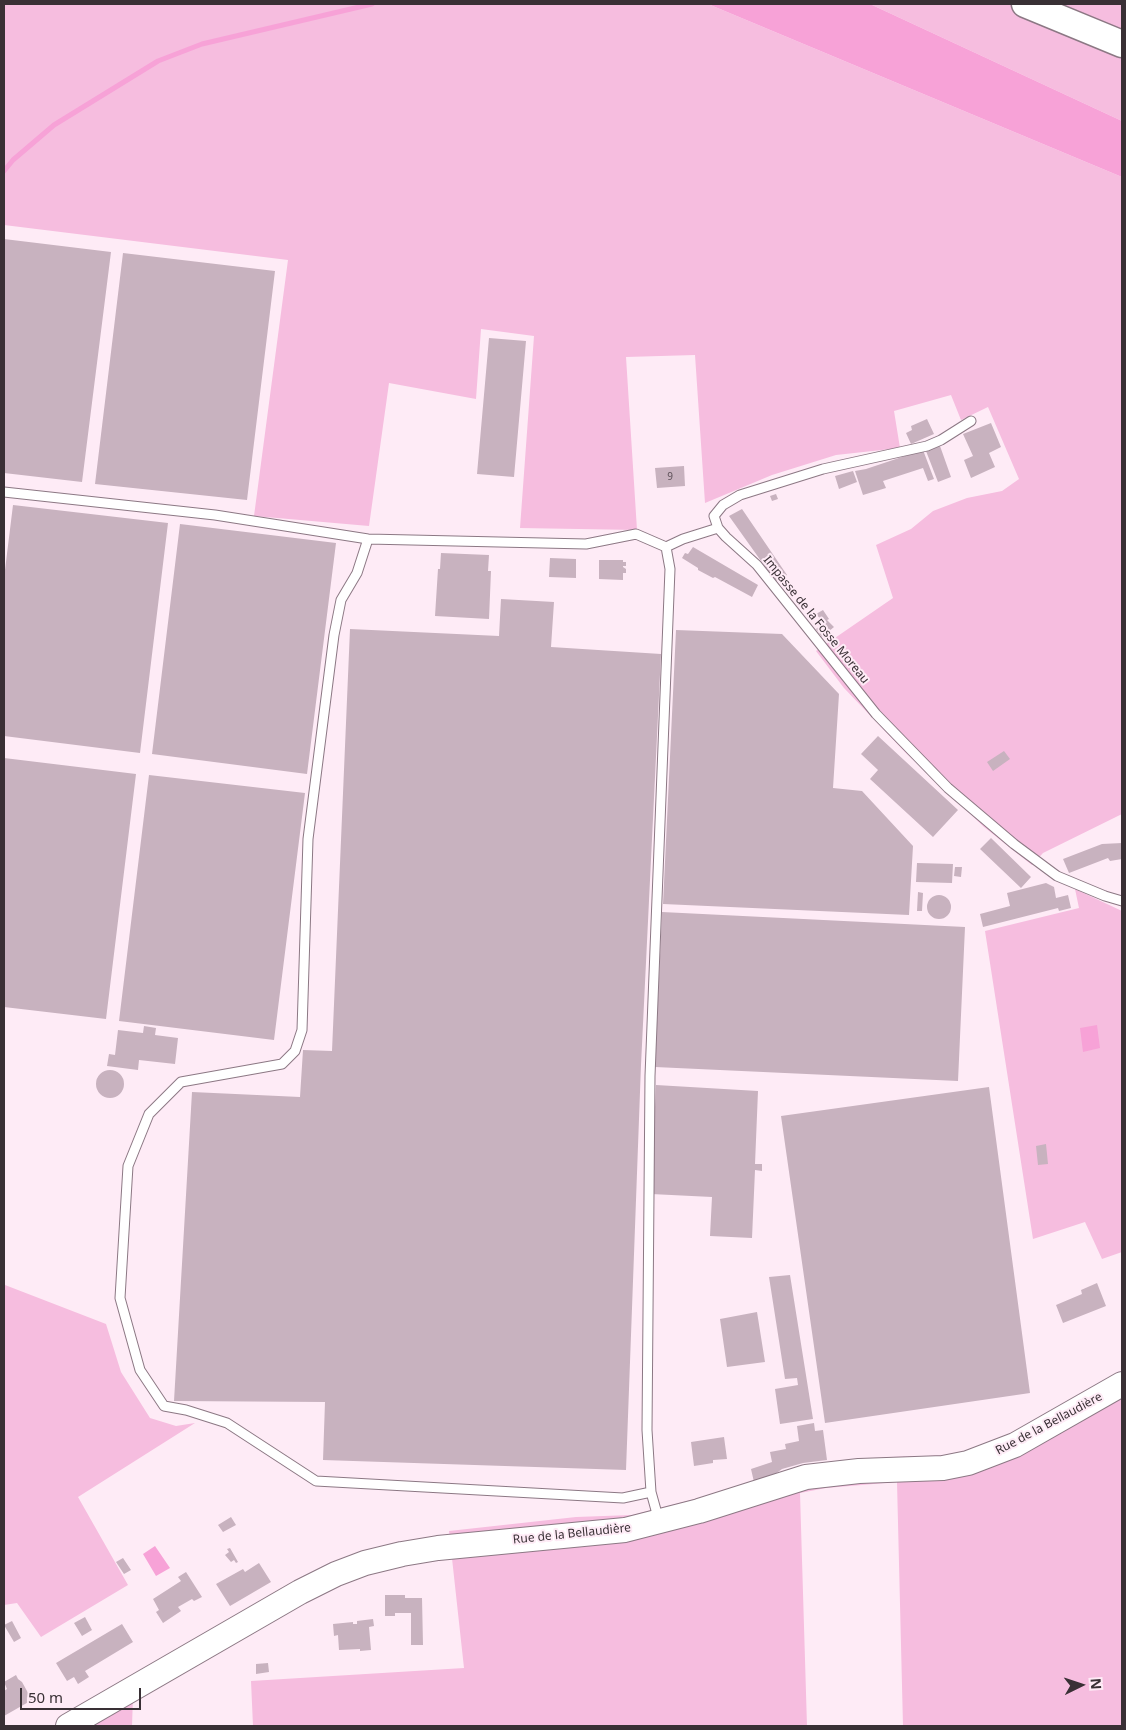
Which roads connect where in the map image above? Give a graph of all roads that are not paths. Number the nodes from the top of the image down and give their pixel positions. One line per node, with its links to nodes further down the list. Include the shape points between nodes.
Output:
1 (1025, 4): 2 (main road)
2 (1122, 44)
3 (971, 422): 5 (lane, via 927,446 823,469 740,495 723,505 714,516)
4 (4, 492): 6 (lane, via 215,515)
5 (718, 528): 7 (lane); 8 (lane, Impasse de la Fosse Moreau, via 757,565 876,714 948,788 1057,876)
6 (368, 539): 7 (lane, via 586,544 636,534); 10 (lane, via 357,573 341,600 334,635 308,839 302,1030 295,1051 282,1064 181,1082 149,1114 128,1166 120,1298 140,1370 164,1406 227,1423 316,1481 623,1498)
7 (666, 547): 10 (lane, via 670,569 650,1076 647,1430)
8 (1122, 901)
9 (1122, 1384): 11 (street, Rue de la Bellaudière, via 1015,1445 968,1463 943,1468 859,1471 806,1477)
10 (651, 1492): 11 (lane)
11 (659, 1522): 12 (street, Rue de la Bellaudière, via 625,1530 438,1548 365,1563 300,1592)
12 (68, 1726)

